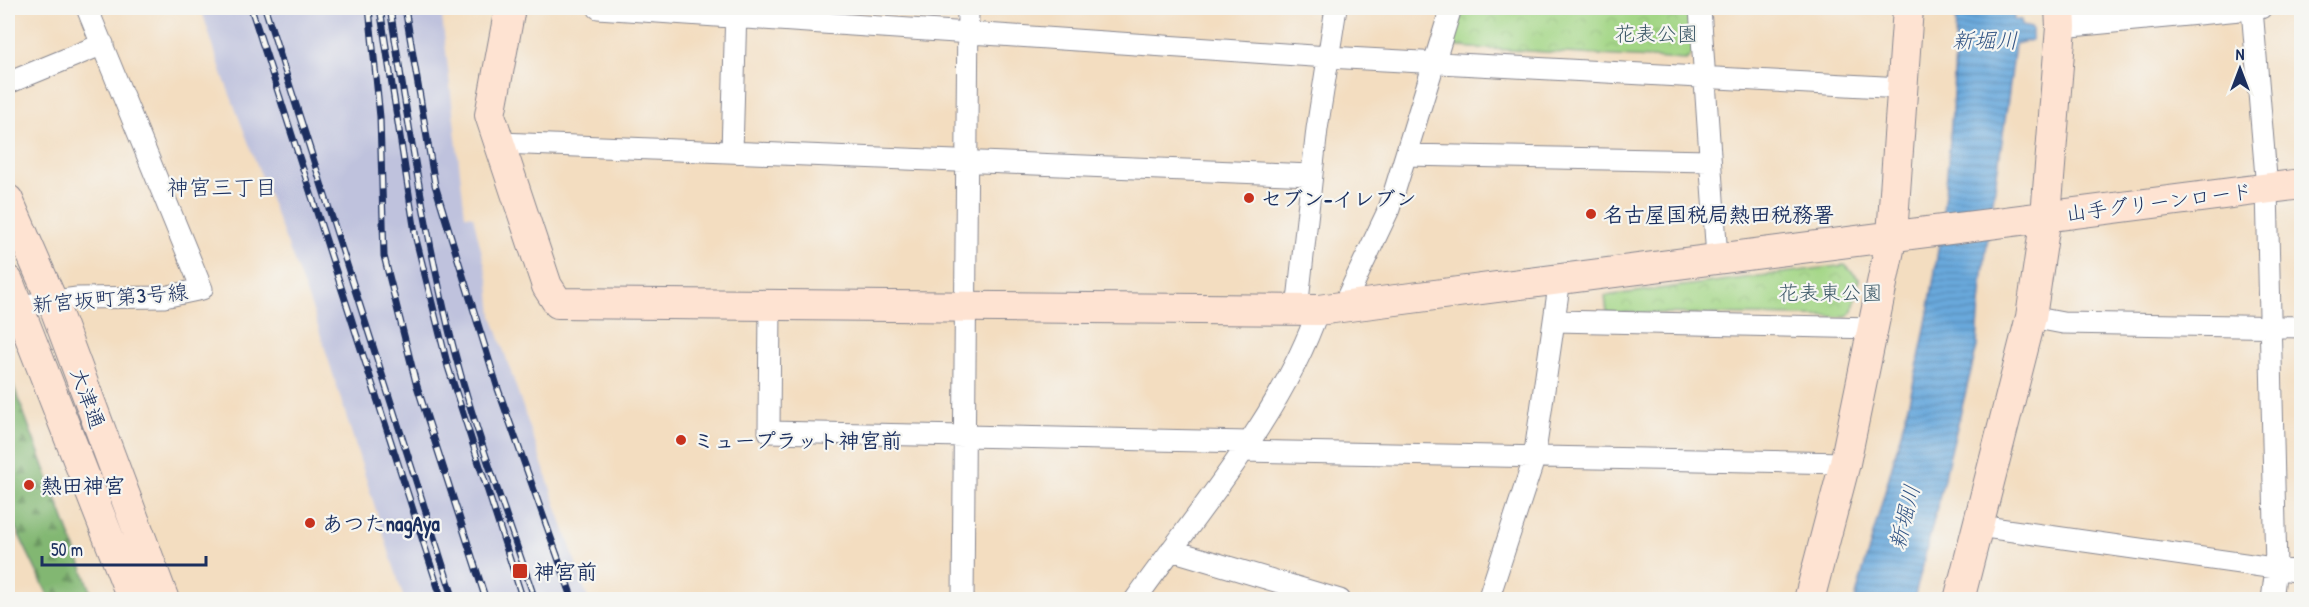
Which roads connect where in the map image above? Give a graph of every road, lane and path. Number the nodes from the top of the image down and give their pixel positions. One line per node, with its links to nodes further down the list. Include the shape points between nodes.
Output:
1 (87, 8): 13 (street)
2 (510, 8): 19 (street, via 490,115)
3 (598, 8): 10 (street)
4 (968, 8): 12 (street)
5 (1336, 8): 14 (street)
6 (1451, 8): 15 (street)
7 (1700, 8): 16 (street)
8 (1908, 8): 18 (street)
9 (2257, 8): 11 (street); 26 (street)
10 (736, 12): 12 (street); 20 (street)
11 (2061, 17): 28 (street)
12 (967, 31): 14 (street); 23 (street)
13 (104, 44): 17 (street); 33 (street, 新宮坂町第3号線, via 202,289 165,297 77,298)
14 (1328, 57): 15 (street); 24 (street)
15 (1434, 63): 16 (street); 21 (street)
16 (1705, 77): 18 (street); 22 (street)
17 (8, 83)
18 (1902, 88): 29 (street)
19 (499, 143): 20 (street); 34 (street, 山手グリーンロード, via 547,286 558,303)
20 (732, 152): 23 (street)
21 (1406, 155): 22 (street); 36 (street, via 1389,209)
22 (1710, 161): 30 (street)
23 (966, 162): 24 (street); 35 (street)
24 (1311, 175): 36 (street)
25 (2301, 184): 26 (street, 山手グリーンロード)
26 (2267, 189): 28 (street, 山手グリーンロード); 39 (street)
27 (8, 200): 33 (street, 大津通)
28 (2032, 219): 29 (street, 山手グリーンロード); 37 (street)
29 (1903, 234): 30 (street, 山手グリーンロード); 41 (street)
30 (1717, 258): 31 (street, 山手グリーンロード)
31 (1560, 279): 36 (street, 山手グリーンロード); 38 (street)
32 (13, 294): 33 (street, 新宮坂町第3号線); 50 (street, 大津通)
33 (52, 303): 51 (street, 大津通)
34 (770, 303): 35 (street, 山手グリーンロード); 42 (street, via 769,432)
35 (963, 307): 36 (street, 山手グリーンロード); 42 (street)
36 (1319, 309): 43 (street, via 1307,341)
37 (2031, 317): 39 (street, via 2063,323); 46 (street)
38 (1555, 321): 41 (street); 44 (street)
39 (2271, 327): 40 (street); 48 (street)
40 (2301, 327)
41 (1875, 328): 45 (street)
42 (963, 436): 43 (street); 52 (street)
43 (1246, 447): 44 (street); 47 (street)
44 (1533, 459): 45 (street); 55 (street)
45 (1845, 463): 56 (street)
46 (1978, 526): 48 (street); 57 (street)
47 (1171, 550): 53 (street); 54 (street)
48 (2276, 568): 49 (street); 58 (street)
49 (2301, 572)
50 (133, 600)
51 (164, 600)
52 (963, 600)
53 (1135, 600)
54 (1340, 600)
55 (1488, 600)
56 (1809, 600)
57 (1959, 600)
58 (2272, 600)

